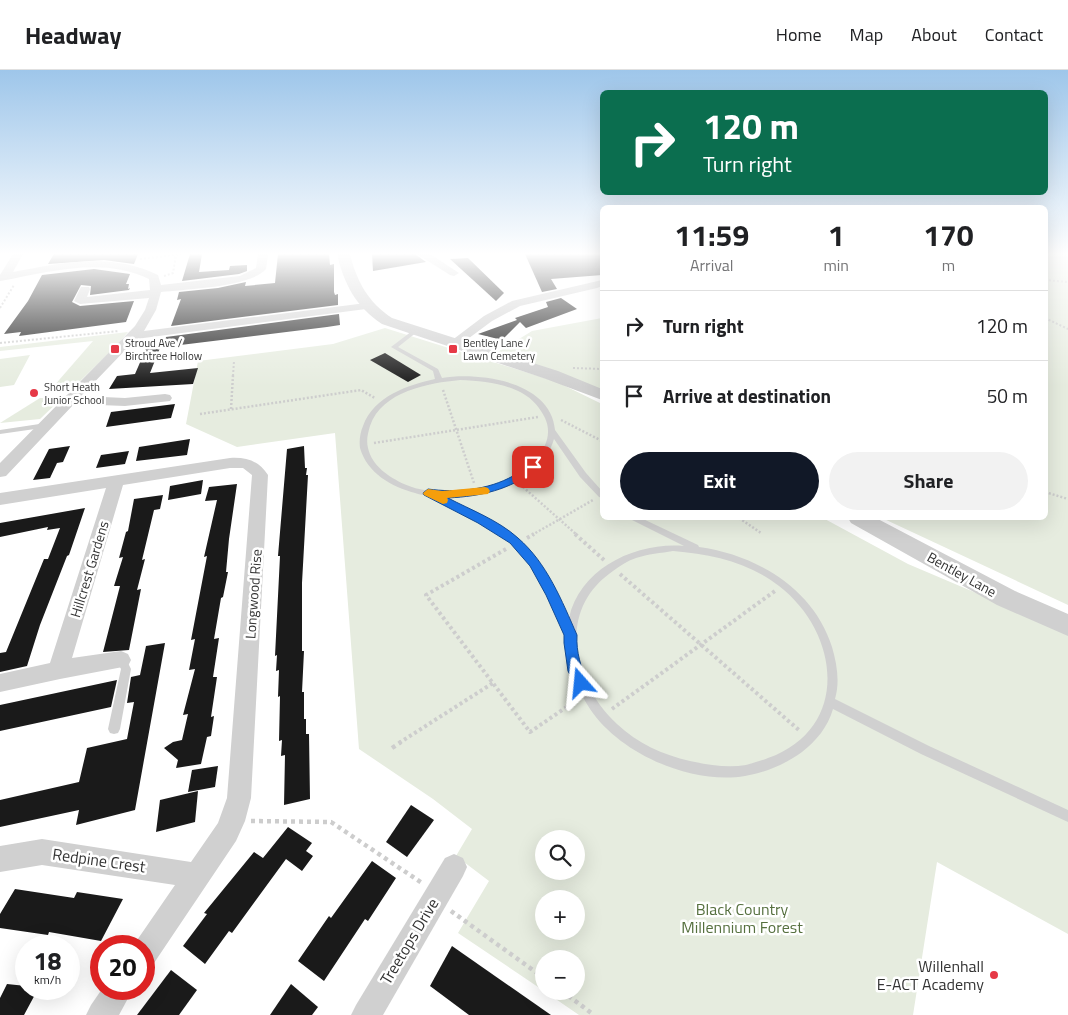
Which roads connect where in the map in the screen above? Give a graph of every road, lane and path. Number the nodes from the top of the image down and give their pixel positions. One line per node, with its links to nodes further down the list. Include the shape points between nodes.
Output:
1 (81, 298): 6 (street)
2 (96, 298): 6 (street)
3 (153, 298): 11 (street, via 150,312)
4 (360, 298): 7 (street)
5 (535, 298): 14 (street, via 492,315)
6 (80, 301): 8 (street)
7 (366, 306): 11 (street); 12 (street, via 387,321)
8 (75, 313)
9 (1048, 319): 10 (path)
10 (1068, 329)
11 (136, 332): 13 (path); 19 (street)
12 (414, 332): 14 (street); 16 (lane, via 394,347 436,370)
13 (0, 343)
14 (453, 344): 17 (street, via 552,375)
15 (234, 360): 21 (path)
16 (439, 380): 20 (lane, via 418,385); 23 (lane, via 468,378 502,382 534,399); 25 (path)
17 (600, 394)
18 (165, 398): 19 (street, via 125,402)
19 (71, 400): 24 (street)
20 (384, 403): 21 (path, via 361,390); 29 (lane, via 364,430)
21 (231, 409): 22 (path)
22 (200, 414)
23 (547, 416): 25 (path); 26 (lane); 28 (path, via 554,416)
24 (46, 425): 27 (lane); 30 (street)
25 (456, 430): 29 (path); 34 (path)
26 (551, 430): 31 (lane, via 545,453); 35 (lane)
27 (0, 432)
28 (600, 440)
29 (363, 444): 33 (lane, via 367,459 378,472 395,484)
30 (0, 472)
31 (515, 480): 34 (lane); 40 (path)
32 (116, 481): 38 (street, Longwood Rise); 53 (street, Hillcrest Gardens); 63 (street, Longwood Rise, via 240,462 257,469 260,475 239,798)
33 (428, 493): 34 (lane); 45 (lane, via 482,520)
34 (478, 493)
35 (600, 493)
36 (1048, 493): 39 (path)
37 (600, 496): 40 (path)
38 (0, 499)
39 (1068, 499)
40 (560, 519): 45 (path); 47 (path)
41 (639, 520): 46 (lane)
42 (742, 520): 44 (path)
43 (863, 520): 49 (street, Bentley Lane, via 1006,598)
44 (760, 533)
45 (516, 544): 50 (lane, via 539,571); 55 (path, via 426,594)
46 (701, 550): 47 (lane, via 673,548 646,552); 48 (lane, via 730,556 758,568)
47 (612, 567): 50 (lane, via 583,594 573,616); 51 (path)
48 (784, 586): 51 (path); 57 (lane, via 806,607 823,632 833,660)
49 (1068, 625)
50 (571, 635): 56 (lane, via 575,671)
51 (700, 644): 58 (path); 60 (path)
52 (121, 660): 53 (street); 59 (lane, via 126,669)
53 (59, 663): 54 (street)
54 (0, 682)
55 (493, 683): 56 (path, via 530,732); 61 (path)
56 (587, 694): 58 (lane)
57 (832, 703): 60 (lane); 62 (lane, via 924,750)
58 (603, 716): 60 (lane, via 642,749 677,764 715,772 752,770 785,759)
59 (114, 729)
60 (810, 740)
61 (392, 748)
62 (1068, 816)
63 (233, 821): 66 (street, Longwood Rise); 67 (path, via 331,822)
64 (0, 859): 66 (street, Redpine Crest, via 42,852)
65 (454, 867): 67 (street, Treetops Drive)
66 (198, 876): 68 (street, Longwood Rise)
67 (436, 896): 69 (path); 73 (street, Treetops Drive)
68 (155, 938)
69 (535, 971)
70 (111, 1000): 72 (street)
71 (574, 1000): 74 (path)
72 (101, 1015)
73 (366, 1015)
74 (594, 1015)

